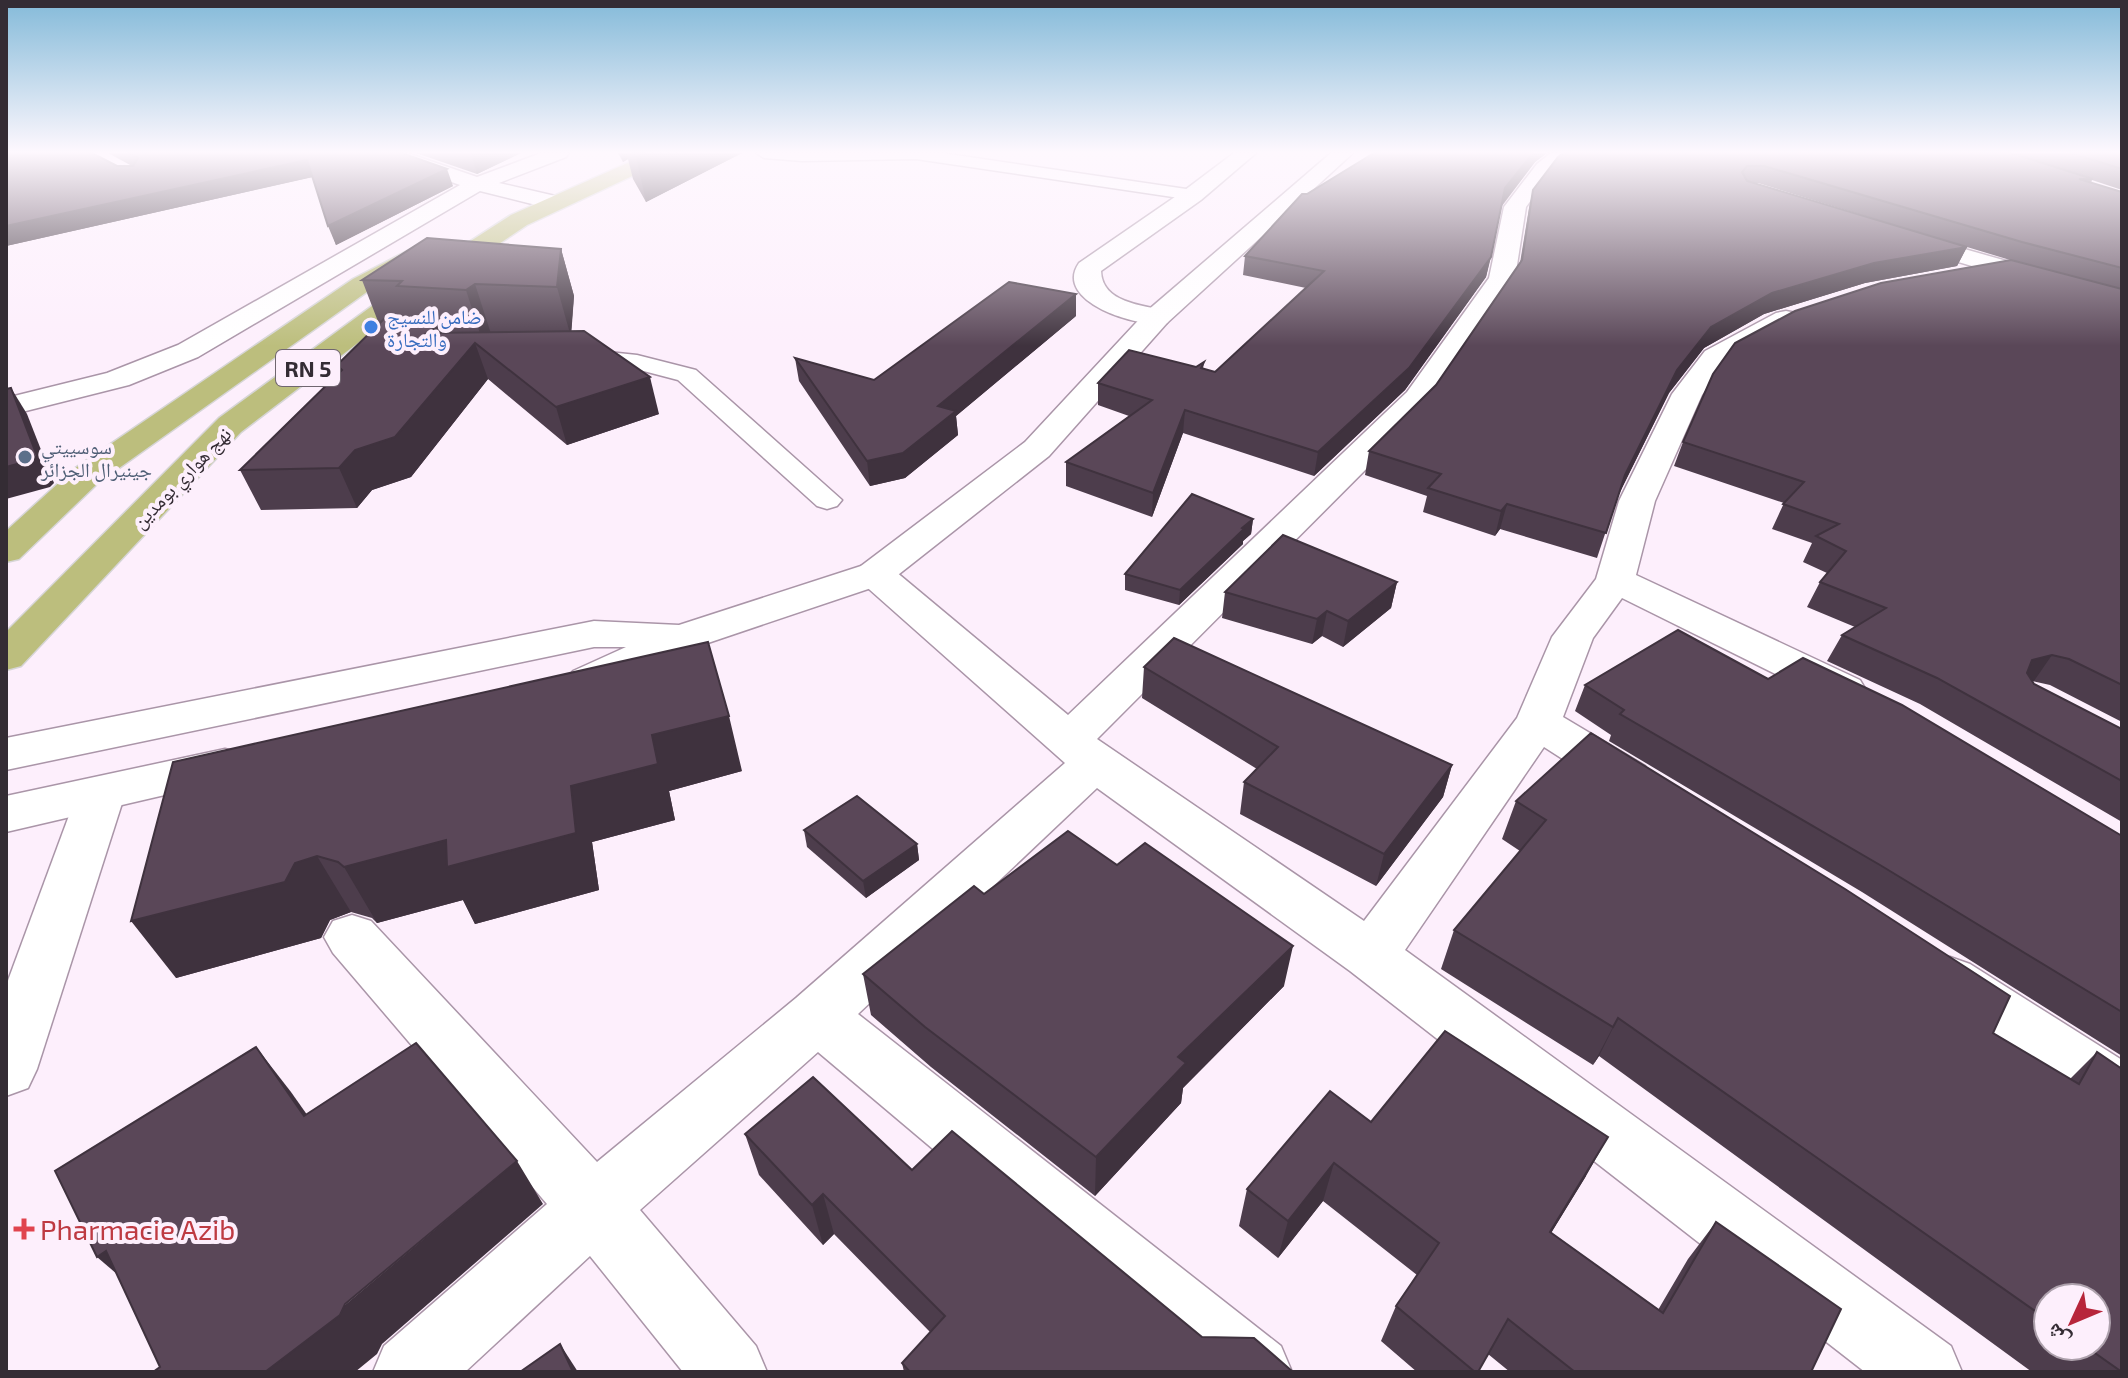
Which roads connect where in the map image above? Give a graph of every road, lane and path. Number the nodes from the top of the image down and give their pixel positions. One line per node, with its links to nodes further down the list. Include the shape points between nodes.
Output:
1 (419, 217): 16 (street, via 188,351 118,379)
2 (485, 217): 17 (main road, نهج هواري بومدين / RN 5, via 362,284)
3 (525, 217): 13 (main road, نهج هواري بومدين / RN 5)
4 (1161, 217): 12 (street, via 1088,268 1088,279 1101,298 1118,309)
5 (1270, 217): 12 (street)
6 (1513, 217): 28 (street, via 1502,278 1418,399)
7 (1883, 232): 8 (street)
8 (2002, 269): 9 (street); 10 (street)
9 (1926, 283)
10 (2122, 302)
11 (1821, 308): 22 (street, via 1775,323 1715,357 1687,394 1637,501)
12 (1157, 317): 21 (street, via 1037,449)
13 (343, 342): 14 (lane); 24 (main road, نهج هواري بومدين / RN 5, via 230,425)
14 (374, 344)
15 (560, 354): 18 (lane, via 637,362 687,375)
16 (6, 407)
17 (86, 476): 19 (main road); 20 (main road, نهج هواري بومدين / RN 5)
18 (827, 500)
19 (6, 511)
20 (6, 551)
21 (875, 574): 23 (street); 28 (street)
22 (1615, 580): 26 (street); 27 (street, via 1573,637)
23 (687, 636): 25 (street, via 574,687); 29 (street, via 594,634)
24 (6, 657)
25 (543, 694)
26 (1874, 704)
27 (1538, 722): 32 (street); 36 (street)
28 (1083, 751): 36 (street); 37 (street)
29 (6, 754)
30 (269, 756): 31 (street)
31 (101, 794): 33 (street); 38 (street)
32 (1670, 804)
33 (6, 814)
34 (352, 937): 40 (street)
35 (1908, 954): 39 (street)
36 (1370, 955): 41 (street)
37 (817, 1016): 40 (street); 44 (street)
38 (6, 1069)
39 (2122, 1094)
40 (594, 1207): 42 (street); 43 (street)
41 (1891, 1361)
42 (410, 1372)
43 (730, 1372)
44 (1255, 1372)

